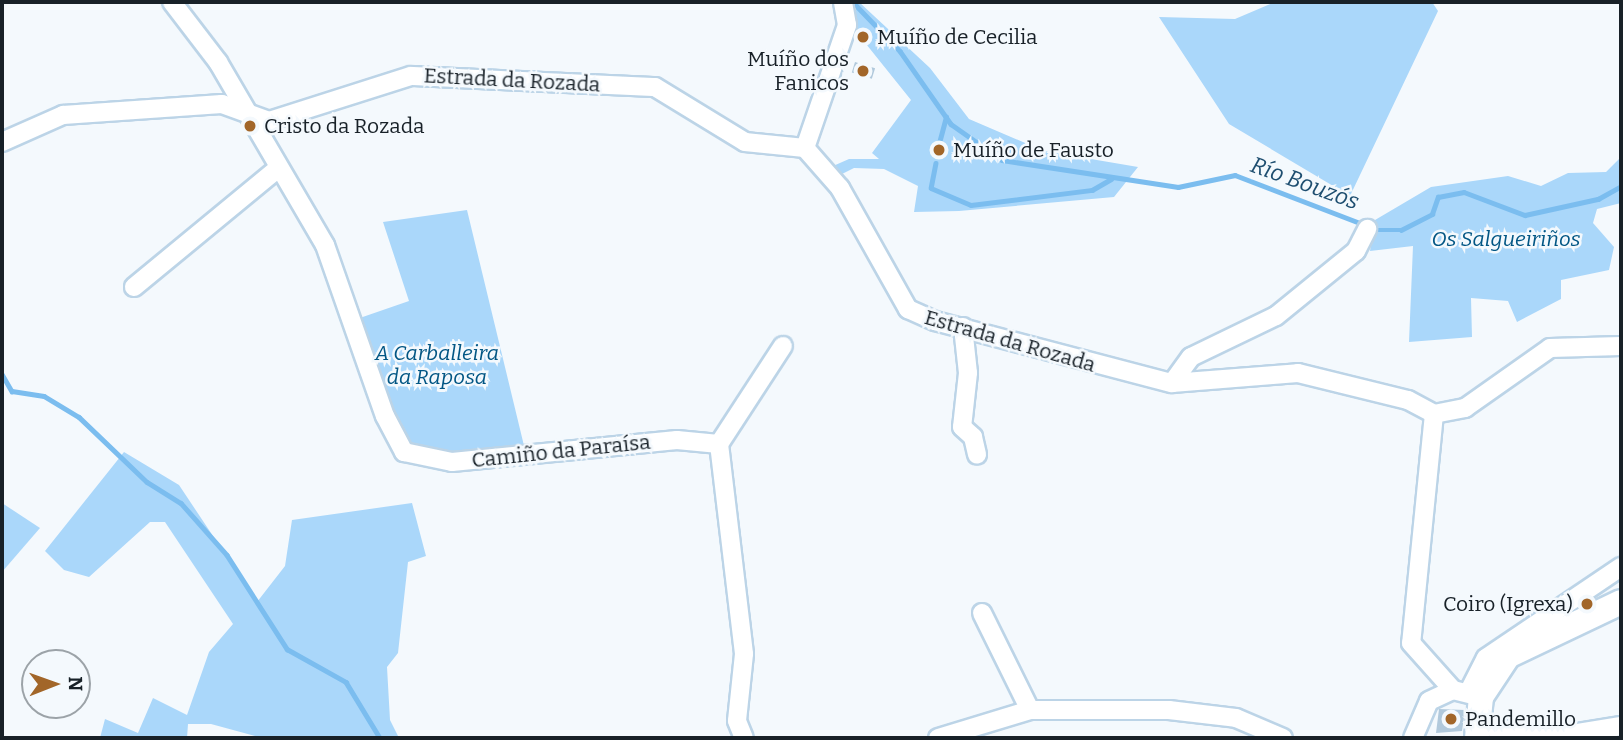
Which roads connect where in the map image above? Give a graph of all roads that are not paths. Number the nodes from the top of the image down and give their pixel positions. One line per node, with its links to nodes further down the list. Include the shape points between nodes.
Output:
1 (172, 2): 3 (street, via 218,62)
2 (843, 2): 5 (street, via 844,39)
3 (242, 111): 4 (street, Estrada da Rozada, via 222,104 63,115); 5 (street, Estrada da Rozada, via 269,121 411,76 655,87 746,142); 6 (street, via 260,132)
4 (2, 142)
5 (805, 148): 9 (street, Estrada da Rozada, via 840,188 908,309)
6 (276, 170): 8 (street); 14 (street, Camiño da Paraísa, via 325,245 385,416 404,452 452,462 677,440)
7 (1367, 229): 12 (street, via 1356,251 1276,316 1191,358)
8 (134, 287)
9 (962, 327): 12 (street, Estrada da Rozada, via 1051,356); 15 (street, via 968,373 962,427 973,437)
10 (783, 346): 14 (street)
11 (1621, 346): 13 (street, via 1550,348 1465,408)
12 (1172, 383): 13 (street, Estrada da Rozada, via 1298,373 1408,400)
13 (1434, 414): 19 (street, via 1411,643)
14 (719, 444): 23 (street, via 744,654 737,721)
15 (977, 455)
16 (1621, 567): 19 (street, via 1486,658)
17 (1621, 602): 19 (street, via 1508,656)
18 (982, 613): 20 (street)
19 (1467, 693): 22 (street); 26 (street, via 1429,701)
20 (1030, 710): 24 (street); 25 (street, via 1168,710 1236,718)
21 (1621, 726): 27 (street)
22 (1477, 731): 27 (street)
23 (744, 738)
24 (937, 738)
25 (1283, 738)
26 (1413, 738)
27 (1545, 738)

